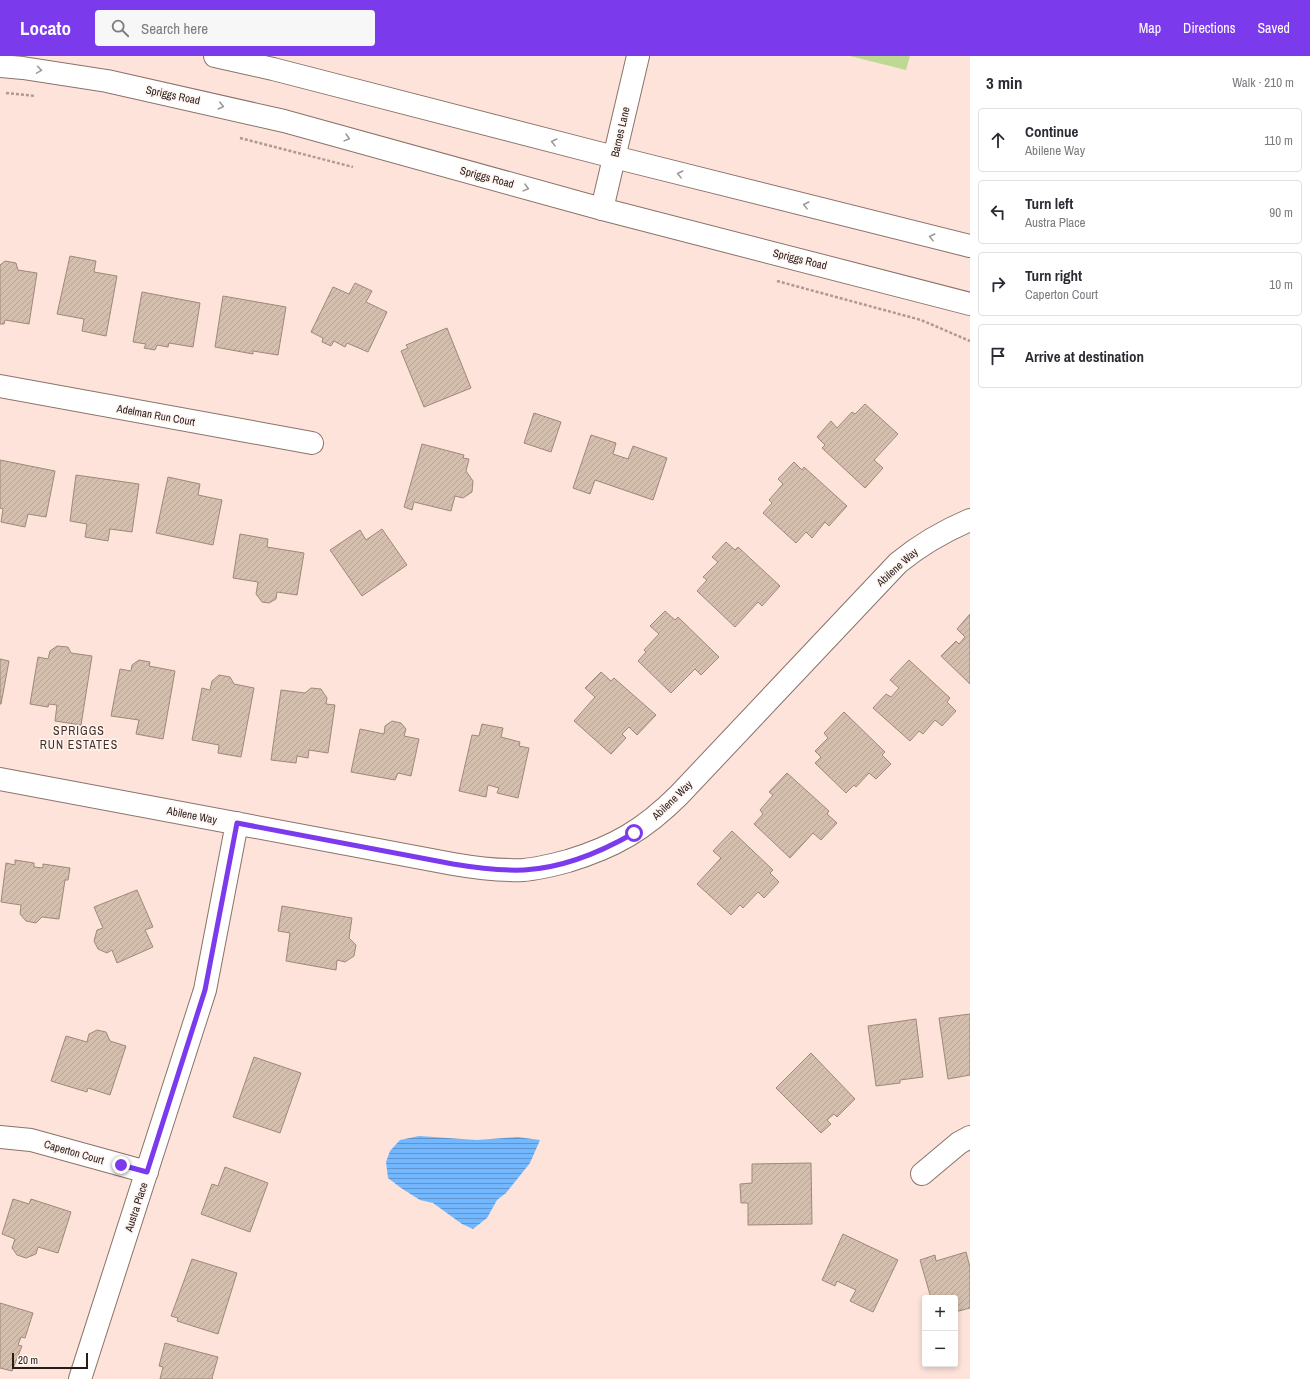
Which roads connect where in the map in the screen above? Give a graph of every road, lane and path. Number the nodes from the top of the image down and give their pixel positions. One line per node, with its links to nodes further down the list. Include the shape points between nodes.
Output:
1 (215, 56): 7 (street, one-way to 1)
2 (638, 56): 7 (street, Barnes Lane)
3 (0, 66): 9 (street, Spriggs Road, one-way to 9, via 107,81 284,121)
4 (0, 92): 5 (path)
5 (37, 97)
6 (233, 136): 8 (path)
7 (614, 157): 9 (street, Barnes Lane); 10 (street, one-way to 7)
8 (353, 167)
9 (602, 209): 12 (street, Spriggs Road)
10 (970, 246)
11 (776, 281): 13 (path, via 921,320)
12 (970, 304)
13 (970, 341)
14 (0, 386): 15 (street, Adelman Run Court)
15 (312, 443)
16 (970, 520): 18 (street, Abilene Way, via 915,549 898,563 663,810 617,843 541,868 484,869)
17 (0, 779): 18 (street, Abilene Way)
18 (237, 823): 21 (street, Austra Place, via 205,990)
19 (0, 1136): 21 (street, Caperton Court, via 31,1140)
20 (970, 1137): 22 (street)
21 (147, 1172): 23 (street, Austra Place)
22 (922, 1174)
23 (80, 1379)

